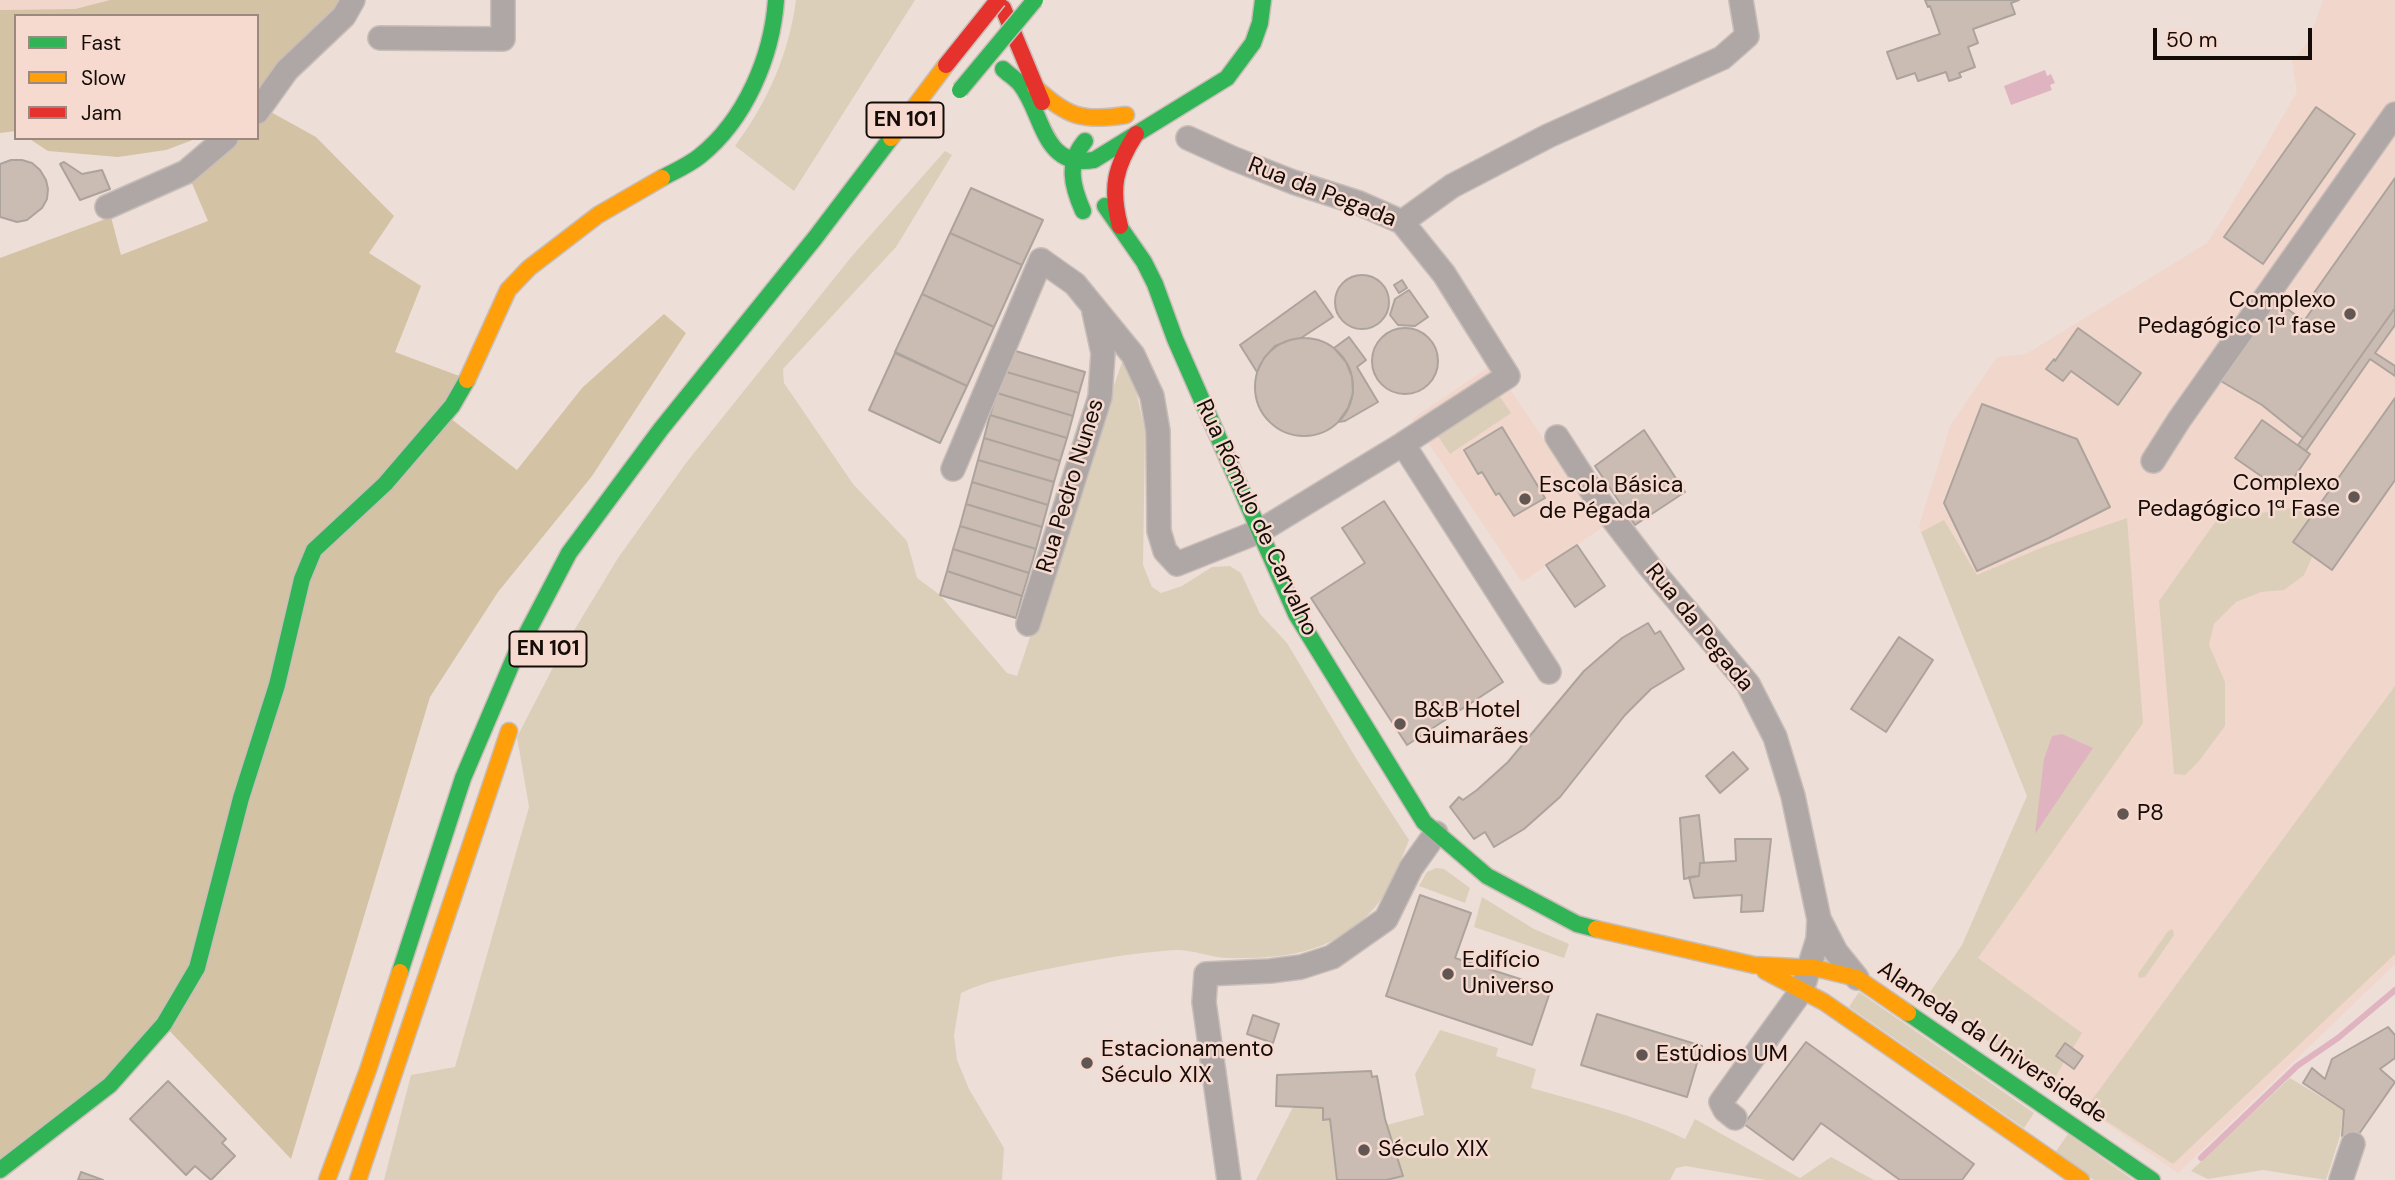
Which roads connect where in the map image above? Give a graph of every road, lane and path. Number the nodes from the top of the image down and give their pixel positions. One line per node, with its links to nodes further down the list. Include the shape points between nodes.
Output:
1 (354, 0): 13 (street, via 344,16 287,70)
2 (503, 0): 9 (street, via 503,39)
3 (776, 0): 45 (main road, via 770,39 732,124 699,157 598,215 529,268 508,290 452,406 385,484 314,550 302,579 197,968 164,1024 110,1085)
4 (974, 0): 10 (main road)
5 (999, 0): 11 (main road, Rua Rómulo de Carvalho); 46 (main road, EN 101, bridge, via 569,553 515,656 463,778 368,1070)
6 (1035, 0): 12 (main road, EN 101, bridge)
7 (1263, 0): 15 (main road, via 1253,46 1227,78)
8 (1741, 0): 21 (street, via 1747,36 1722,58 1548,136 1452,186)
9 (380, 38)
10 (1003, 69): 18 (main road, via 1020,84 1056,152); 20 (main road, via 1028,127)
11 (1035, 87): 18 (main road, Rua Rómulo de Carvalho); 18 (main road, via 1062,112 1078,118 1100,120 1132,111 1082,143)
12 (956, 95)
13 (259, 108)
14 (2395, 114): 29 (street)
15 (1136, 134): 18 (main road, via 1094,160); 23 (main road, via 1114,176 1114,206)
16 (1188, 138): 21 (street, Rua da Pegada)
17 (224, 140): 19 (street, via 186,172)
18 (1074, 161): 20 (main road, via 1073,189); 23 (main road, Rua Rómulo de Carvalho)
19 (107, 207)
20 (1083, 211): 22 (main road)
21 (1402, 222): 28 (street, Rua da Pegada, via 1444,274 1508,376)
22 (1096, 226)
23 (1120, 226): 26 (main road, Rua Rómulo de Carvalho, via 1155,284)
24 (1117, 251): 26 (main road, Rua Rómulo de Carvalho)
25 (1092, 305): 30 (street, via 1075,285 1041,260); 31 (street, via 1133,355 1152,396 1158,431 1159,531 1165,551 1177,564); 32 (street, Rua Pedro Nunes, via 1103,353 1100,397)
26 (1175, 339): 31 (main road, Rua Rómulo de Carvalho)
27 (1557, 437): 36 (street, Rua da Pegada, via 1593,493 1748,684 1775,737 1793,796)
28 (1403, 444): 31 (street); 33 (street)
29 (2152, 461)
30 (953, 469)
31 (1259, 531): 35 (main road, Rua Rómulo de Carvalho, via 1296,614 1424,822)
32 (1028, 624)
33 (1549, 672)
34 (517, 713): 47 (main road)
35 (1436, 833): 38 (main road, Rua Rómulo de Carvalho, via 1487,876 1577,924); 48 (street, via 1411,868 1386,919 1332,957 1301,967 1206,974 1204,1002)
36 (1819, 919): 37 (street); 40 (street, via 1836,952)
37 (1811, 960): 39 (street); 40 (main road, Alameda da Universidade); 41 (street)
38 (1754, 965): 39 (main road); 41 (main road)
39 (1781, 968)
40 (1857, 978): 42 (main road, via 1841,988); 50 (main road, Alameda da Universidade)
41 (1802, 990): 42 (main road); 43 (street, via 1721,1102)
42 (1835, 1010): 49 (main road)
43 (1735, 1118)
44 (2353, 1144): 51 (street)
45 (0, 1170)
46 (327, 1180)
47 (358, 1180)
48 (1229, 1180)
49 (2081, 1180)
50 (2152, 1180)
51 (2341, 1180)

